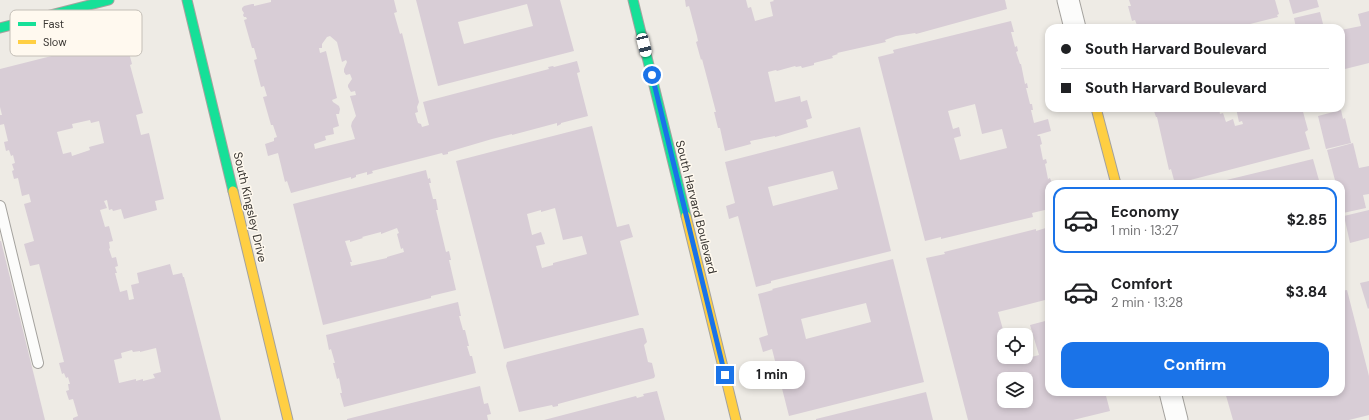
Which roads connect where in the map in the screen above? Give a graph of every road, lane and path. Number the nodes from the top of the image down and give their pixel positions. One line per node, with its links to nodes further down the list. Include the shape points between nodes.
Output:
1 (109, 0): 5 (street)
2 (187, 0): 14 (street, South Kingsley Drive)
3 (633, 0): 15 (street, South Harvard Boulevard)
4 (1068, 0): 6 (street)
5 (70, 10)
6 (1075, 24)
7 (10, 25): 8 (street)
8 (0, 28)
9 (1097, 112): 10 (street)
10 (1115, 180)
11 (0, 206): 12 (lane)
12 (38, 363)
13 (1171, 396): 16 (street)
14 (288, 420)
15 (736, 420)
16 (1177, 420)

